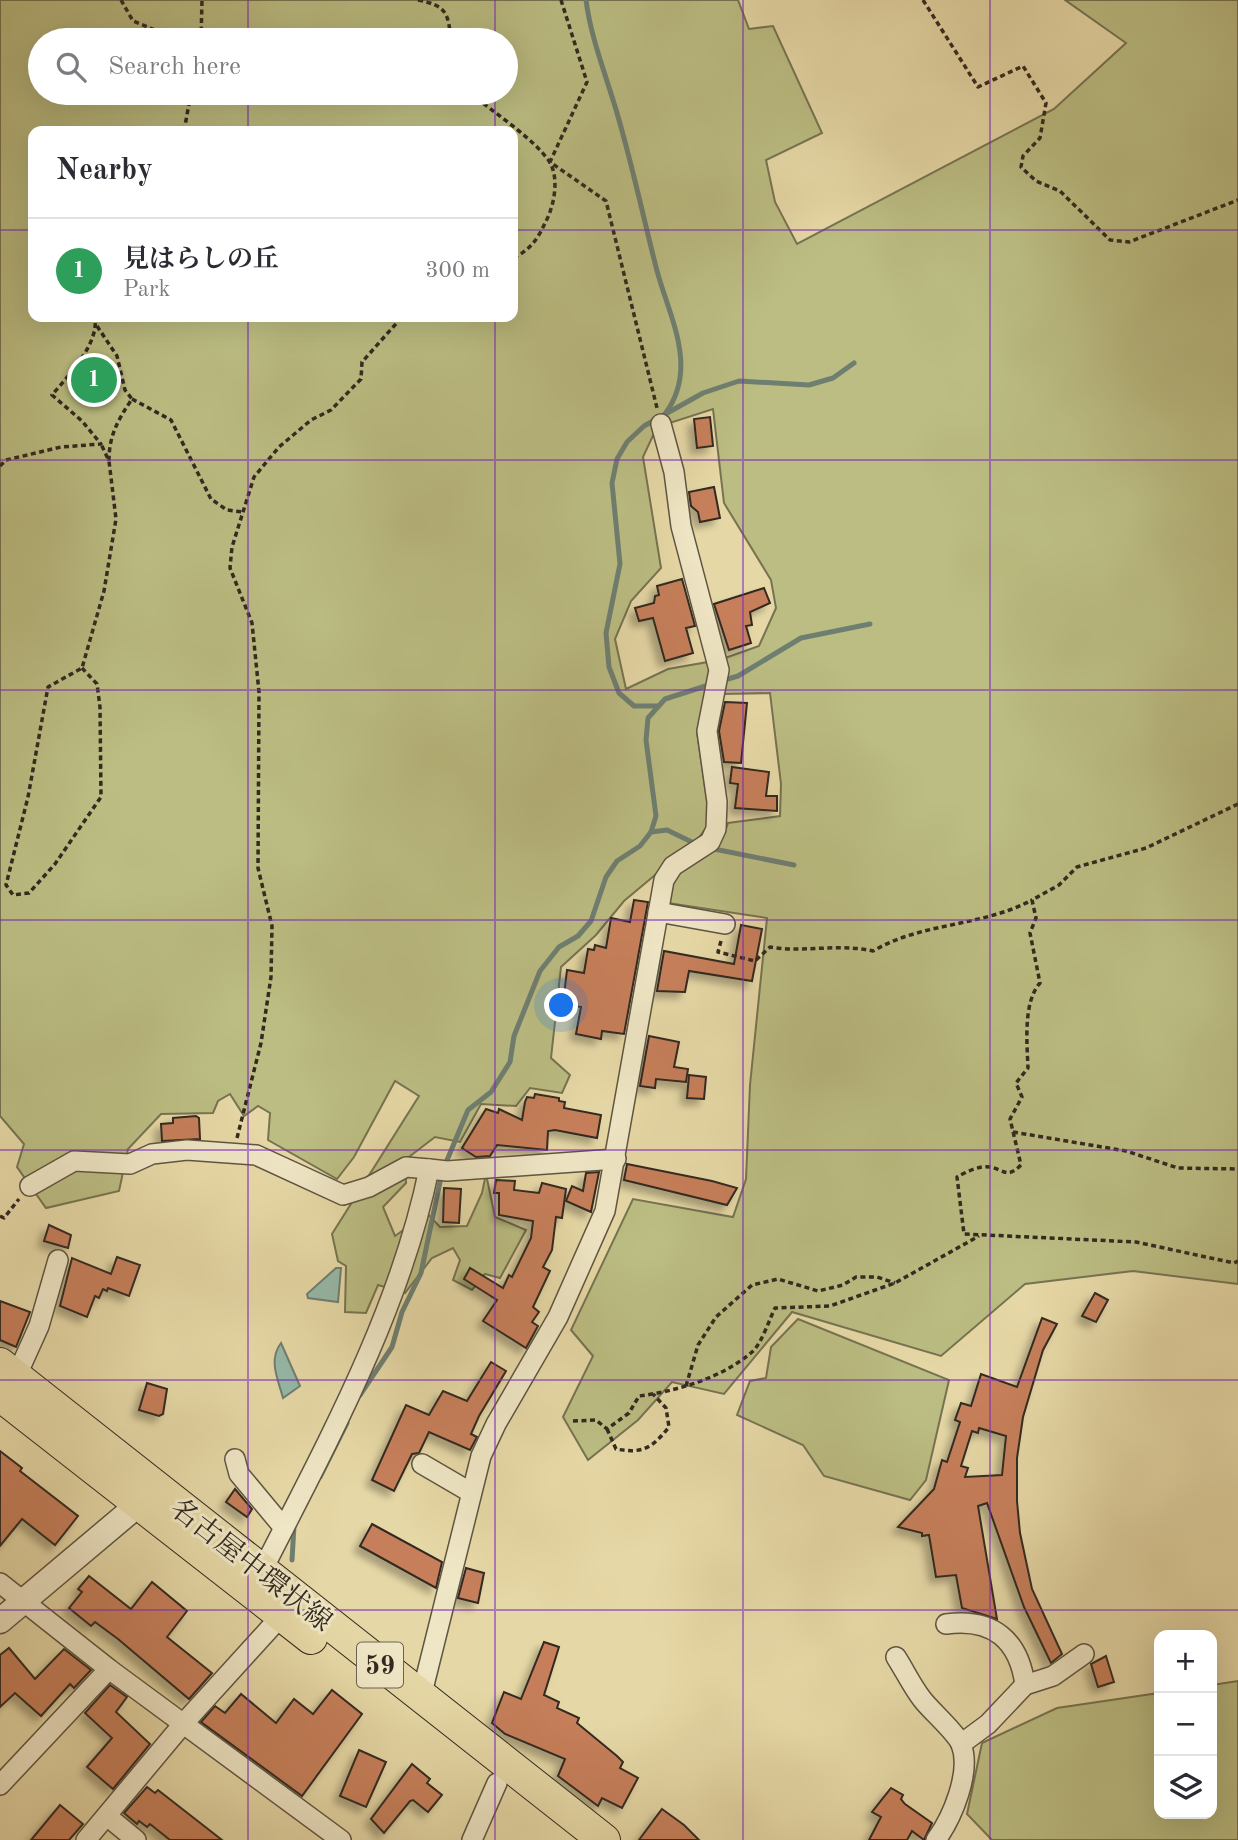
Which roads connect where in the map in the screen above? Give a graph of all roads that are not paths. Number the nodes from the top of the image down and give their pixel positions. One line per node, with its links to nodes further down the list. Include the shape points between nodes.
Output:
1 (661, 424): 2 (street, via 674,472 681,526 719,670 707,731 716,829 710,842 673,866 664,880)
2 (659, 912): 3 (street); 4 (street)
3 (724, 924)
4 (616, 1159): 5 (street); 11 (street, via 606,1210 593,1242 558,1317 496,1424)
5 (429, 1169): 6 (street, via 406,1167 343,1195 256,1155 187,1150 152,1154 130,1164 74,1161); 13 (street, via 417,1227 400,1275)
6 (30, 1186)
7 (58, 1260): 8 (street, via 39,1326)
8 (5, 1379): 12 (main road, 名古屋中環状線 / 59)
9 (235, 1459): 13 (street, via 239,1474)
10 (422, 1464): 11 (street)
11 (470, 1492): 24 (street)
12 (148, 1496): 14 (main road, 名古屋中環状線 / 59); 16 (street); 17 (main road, 名古屋中環状線 / 59)
13 (284, 1528): 14 (street)
14 (262, 1571): 24 (main road, 名古屋中環状線 / 59)
15 (0, 1583): 16 (street)
16 (23, 1602): 18 (street); 22 (street)
17 (282, 1615): 25 (street); 27 (main road, 名古屋中環状線 / 59)
18 (0, 1621)
19 (946, 1624): 23 (street, via 969,1621 1014,1646 1022,1661)
20 (1084, 1654): 23 (street, via 1052,1676)
21 (897, 1657): 26 (street, via 920,1697)
22 (109, 1669): 25 (street); 28 (street)
23 (1025, 1685): 26 (street, via 988,1724)
24 (421, 1697): 35 (main road, 名古屋中環状線 / 59)
25 (183, 1724): 29 (street); 32 (street)
26 (961, 1744): 36 (street, via 958,1798)
27 (497, 1783): 33 (street); 34 (main road, 名古屋中環状線 / 59)
28 (0, 1785)
29 (107, 1816): 30 (street); 31 (street)
30 (86, 1840)
31 (136, 1840)
32 (341, 1840)
33 (472, 1840)
34 (569, 1840)
35 (604, 1840)
36 (936, 1840)

